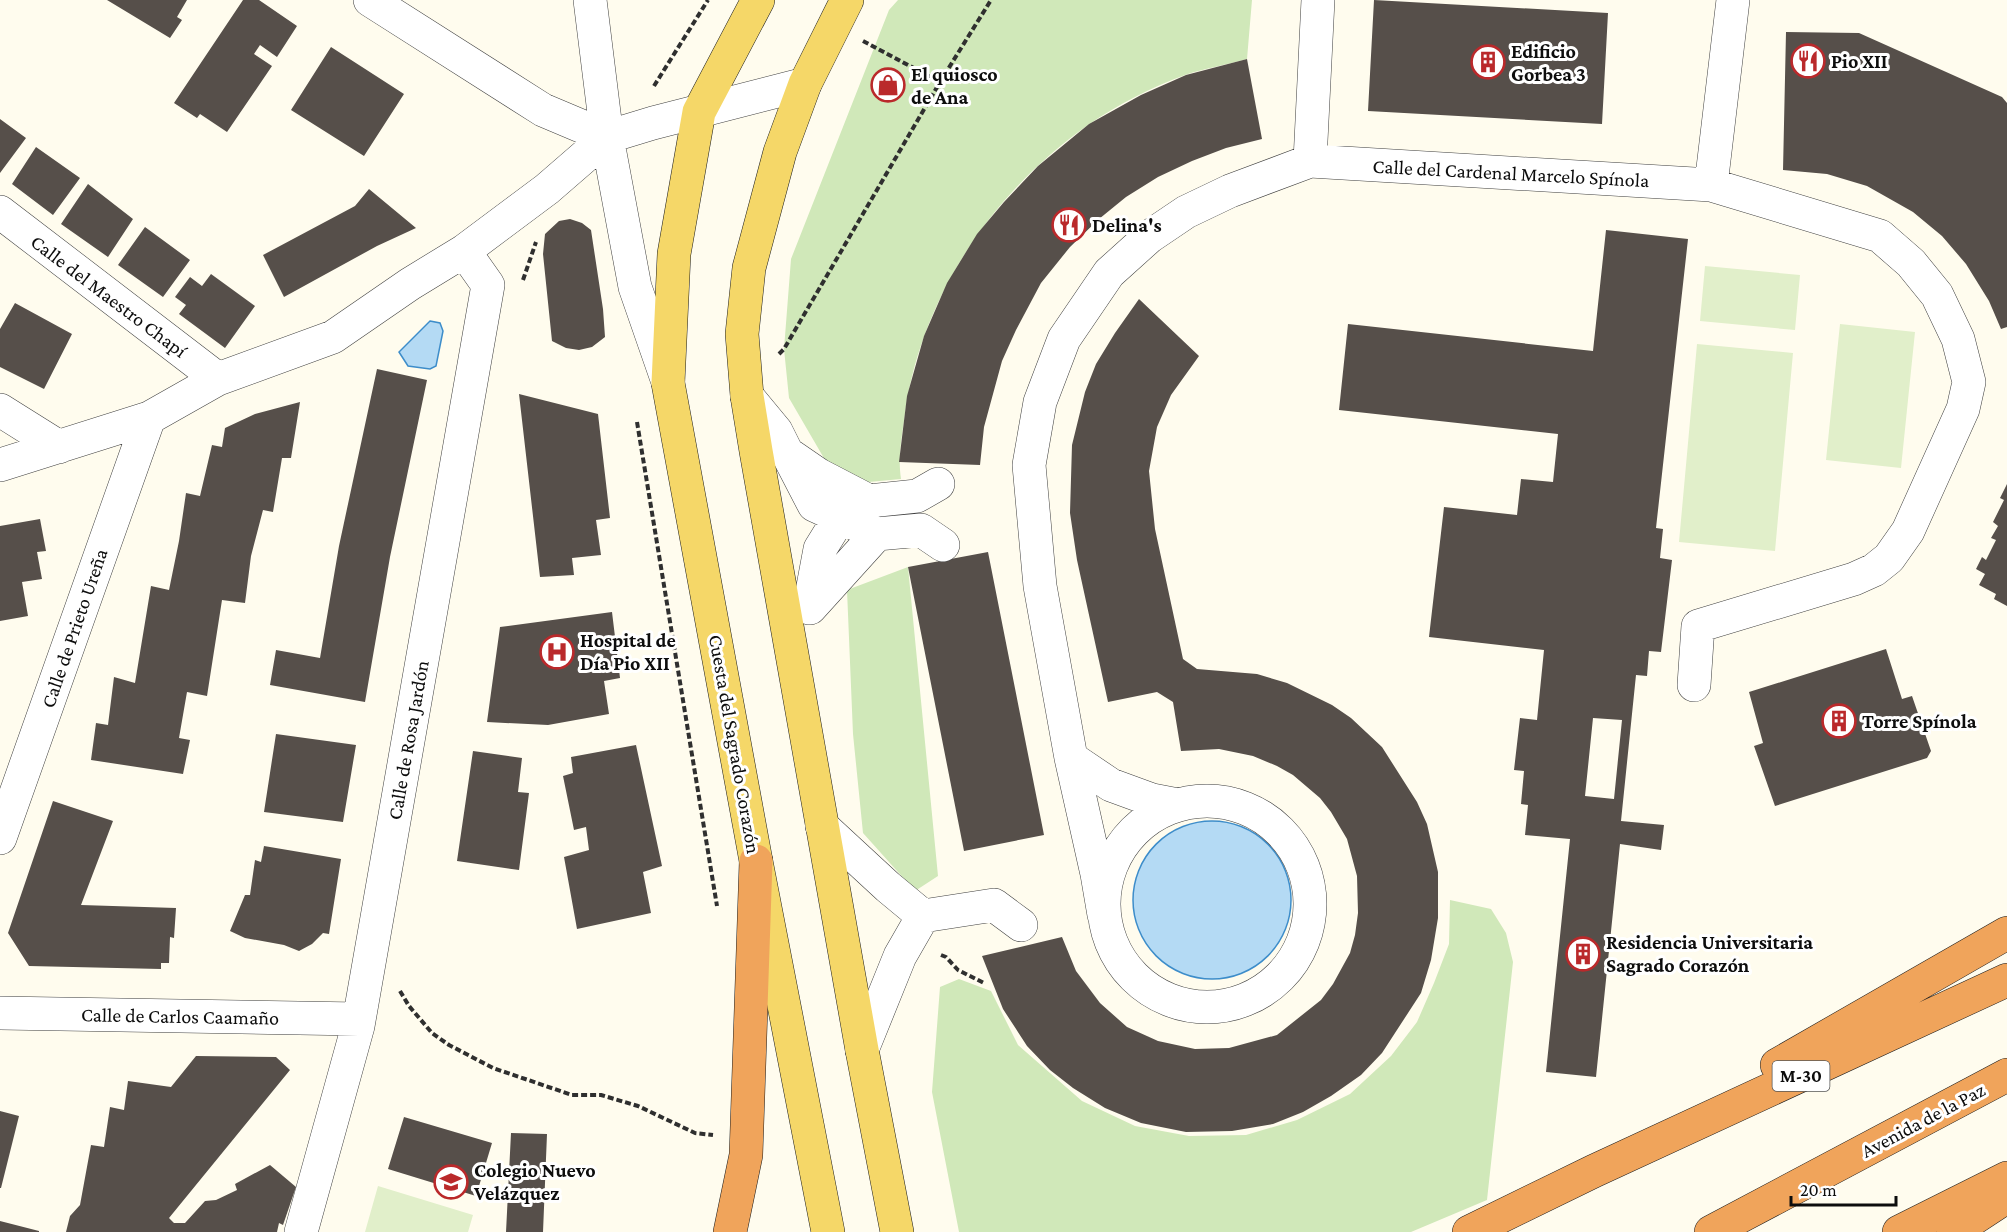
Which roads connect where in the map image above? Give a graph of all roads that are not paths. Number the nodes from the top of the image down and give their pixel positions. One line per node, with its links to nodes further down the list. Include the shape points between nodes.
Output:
1 (370, 0): 9 (street, via 543,110)
2 (590, 0): 9 (street)
3 (758, 0): 8 (main road, Cuesta del Sagrado Corazón)
4 (847, 0): 7 (main road)
5 (1318, 0): 10 (street)
6 (1733, 0): 11 (street)
7 (805, 84): 8 (street); 16 (main road, via 780,152 749,268 741,334)
8 (699, 112): 9 (street); 15 (main road, Cuesta del Sagrado Corazón, via 674,254)
9 (607, 137): 13 (street, via 548,189); 15 (street, via 635,287)
10 (1310, 160): 11 (street, Calle del Cardenal Marcelo Spínola); 30 (street, Calle del Cardenal Marcelo Spínola, via 1186,212 1149,237 1109,273 1064,339 1040,402 1029,465 1040,586)
11 (1711, 185): 29 (street, Calle del Cardenal Marcelo Spínola, via 1880,236 1911,263 1937,295 1958,339 1969,382 1963,409 1927,491 1908,531 1889,558 1854,579 1698,626)
12 (0, 212): 14 (street, Calle del Maestro Chapí)
13 (464, 251): 14 (street, via 333,337); 41 (street, Calle de Rosa Jardón, via 488,285)
14 (218, 379): 18 (street)
15 (668, 382): 34 (main road, Cuesta del Sagrado Corazón)
16 (747, 396): 20 (street, via 776,432); 28 (main road)
17 (0, 410): 19 (street)
18 (149, 418): 19 (street); 33 (street, Calle de Prieto Ureña)
19 (58, 447): 21 (street)
20 (787, 453): 23 (street); 24 (street, via 814,505)
21 (0, 465)
22 (938, 484): 23 (street, via 917,496)
23 (869, 501): 24 (street)
24 (842, 519): 25 (street); 27 (street, via 820,549)
25 (877, 534): 26 (street, via 921,530); 27 (street)
26 (943, 544)
27 (809, 608): 28 (street)
28 (790, 642): 32 (main road)
29 (1694, 685)
30 (1071, 758): 31 (street, Calle del Cardenal Marcelo Spínola, via 1111,785 1152,800); 35 (street, Calle del Cardenal Marcelo Spínola)
31 (1178, 804): 35 (street, Calle del Cardenal Marcelo Spínola, via 1146,820 1121,846 1107,879); 35 (street, Calle del Cardenal Marcelo Spínola, via 1211,800 1244,807 1274,824 1296,850 1308,881 1310,915 1301,947 1283,976 1256,996 1224,1007 1190,1007 1159,996 1132,976 1113,947)
32 (822, 826): 36 (street); 42 (main road)
33 (0, 838)
34 (756, 861): 48 (highway, via 746,1155); 49 (main road, Cuesta del Sagrado Corazón)
35 (1104, 915)
36 (923, 916): 37 (street, via 994,905); 42 (street, via 900,956)
37 (1021, 925)
38 (2007, 933): 44 (highway)
39 (2007, 980): 44 (highway, M-30)
40 (0, 1012): 41 (street, Calle de Carlos Caamaño)
41 (359, 1020): 47 (street, Calle de Rosa Jardón)
42 (862, 1050): 50 (main road)
43 (2007, 1076): 52 (highway, Avenida de la Paz)
44 (1594, 1171): 51 (highway, M-30)
45 (2007, 1179): 53 (highway)
46 (2007, 1197): 54 (highway)
47 (302, 1232)
48 (730, 1232)
49 (828, 1232)
50 (897, 1232)
51 (1469, 1232)
52 (1711, 1232)
53 (1899, 1232)
54 (1953, 1232)

